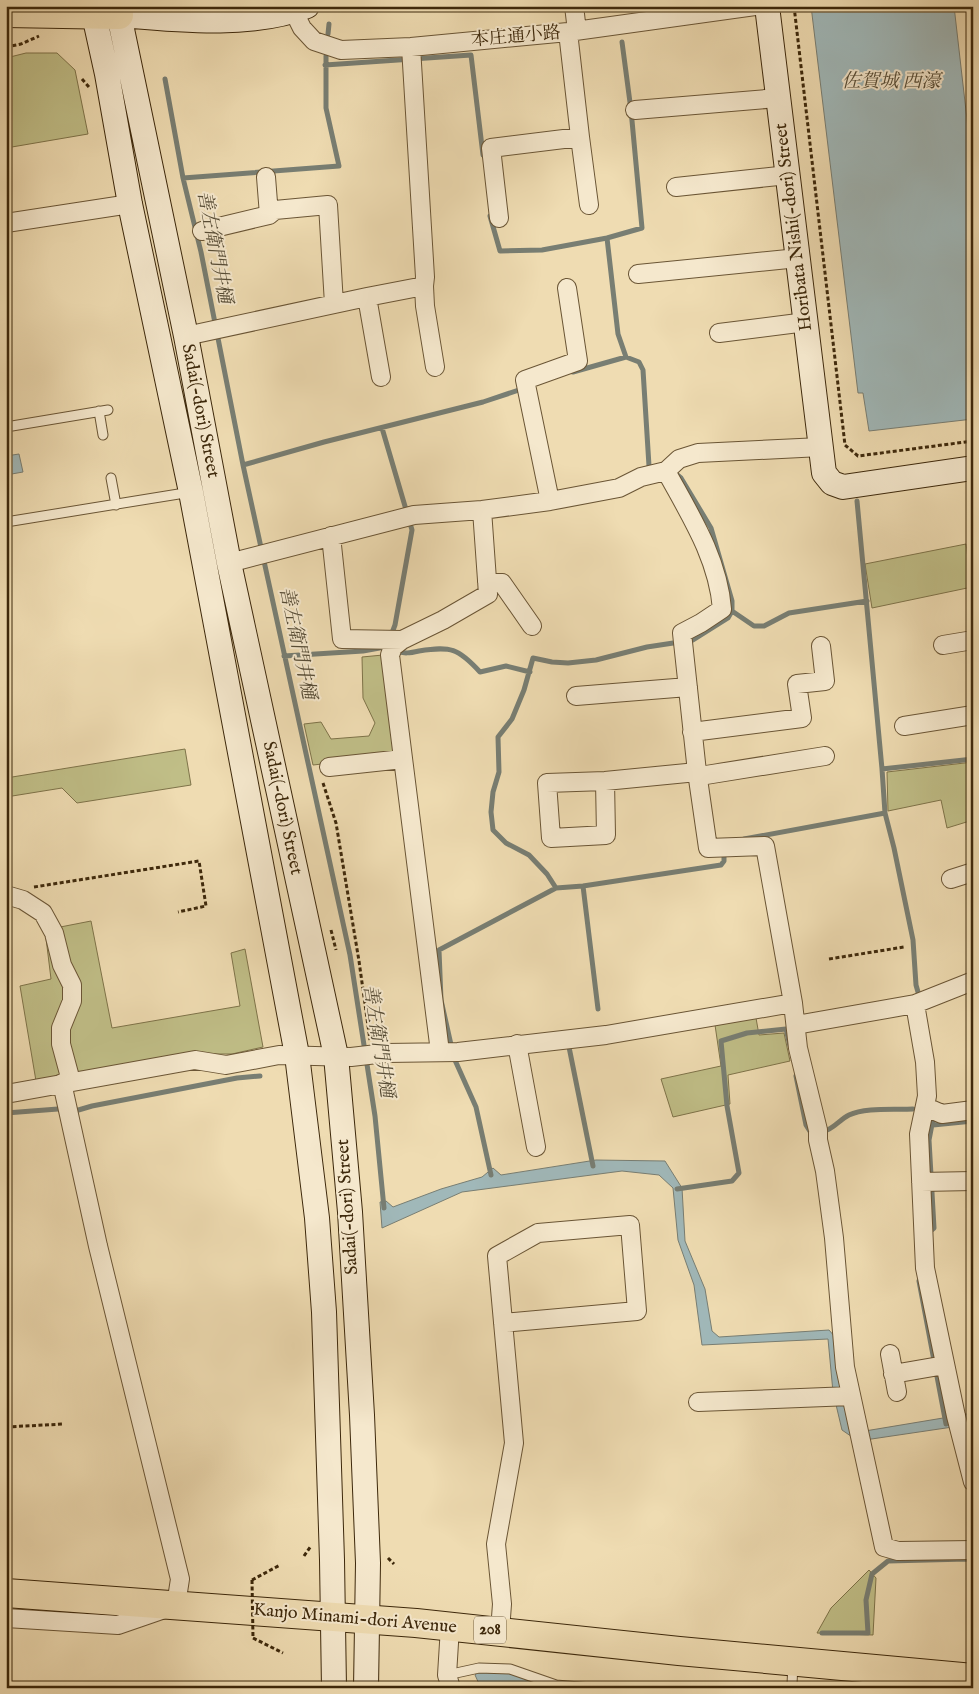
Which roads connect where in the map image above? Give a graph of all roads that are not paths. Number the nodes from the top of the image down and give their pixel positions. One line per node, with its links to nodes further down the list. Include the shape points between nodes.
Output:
1 (755, 6): 7 (street, 本庄通小路)
2 (767, 6): 9 (main road, Horibata Nishi(-dori) Street)
3 (574, 7): 7 (street)
4 (300, 9): 5 (main road, via 239,21); 8 (street, 本庄通小路, via 302,28 314,41 341,50)
5 (105, 11): 6 (main road); 15 (main road, Sadai(-dori) Street, via 107,74); 29 (main road, Sadai(-dori) Street)
6 (6, 13)
7 (572, 31): 8 (street, 本庄通小路); 11 (street)
8 (412, 55): 23 (street)
9 (778, 98): 10 (street); 12 (main road, Horibata Nishi(-dori) Street)
10 (635, 110)
11 (580, 137): 16 (street); 18 (street, via 491,148)
12 (788, 175): 14 (street); 21 (main road, Horibata Nishi(-dori) Street)
13 (266, 177): 17 (street)
14 (676, 187)
15 (130, 204): 19 (street); 40 (main road, Sadai(-dori) Street)
16 (589, 204)
17 (269, 215): 20 (street); 26 (street, via 275,210 328,205)
18 (499, 218)
19 (6, 223)
20 (202, 231)
21 (798, 258): 22 (street); 27 (main road, Horibata Nishi(-dori) Street)
22 (638, 274)
23 (424, 286): 25 (street); 30 (street)
24 (567, 288): 41 (street, via 578,361 525,380)
25 (367, 297): 26 (street); 31 (street)
26 (334, 304): 29 (street)
27 (806, 322): 28 (street); 36 (main road, Horibata Nishi(-dori) Street)
28 (719, 333)
29 (186, 336): 46 (main road, Sadai(-dori) Street)
30 (434, 367)
31 (381, 377)
32 (108, 410): 33 (lane)
33 (98, 411): 34 (lane); 35 (lane)
34 (6, 427)
35 (103, 435)
36 (821, 447): 37 (main road, Horibata Nishi(-dori) Street, via 824,473 832,483 843,487); 38 (street, via 698,453 680,459)
37 (973, 468)
38 (666, 471): 41 (street, via 641,477 619,488); 53 (street, via 708,549 722,609 682,633)
39 (111, 478): 42 (lane)
40 (191, 492): 42 (lane); 72 (main road, Sadai(-dori) Street)
41 (550, 501): 43 (street)
42 (116, 505): 44 (lane)
43 (482, 510): 45 (street, via 408,516); 47 (street)
44 (6, 522)
45 (331, 536): 46 (street); 50 (street, via 342,639)
46 (229, 563): 73 (main road, Sadai(-dori) Street)
47 (487, 582): 48 (street, via 502,583); 50 (street, via 488,594)
48 (532, 626)
49 (973, 640): 51 (street)
50 (393, 644): 59 (street)
51 (943, 645)
52 (821, 646): 57 (street, via 825,681 797,684 802,718)
53 (688, 687): 54 (street); 57 (street)
54 (576, 696)
55 (973, 715): 56 (street)
56 (904, 726)
57 (692, 732): 61 (street)
58 (825, 756): 61 (street, via 706,775)
59 (403, 759): 60 (street); 71 (street)
60 (329, 767)
61 (697, 772): 62 (street); 68 (street, via 708,848 765,846)
62 (605, 781): 62 (street, via 606,835 551,838 547,783)
63 (973, 872): 64 (street)
64 (951, 879)
65 (6, 895): 74 (street, via 23,900 43,913 54,933 62,965 72,985 72,1001 62,1028 61,1044)
66 (973, 981): 67 (street)
67 (920, 1002): 69 (street); 76 (street)
68 (793, 1003): 69 (street); 70 (street, via 606,1035)
69 (796, 1025): 86 (street, via 798,1048 825,1171 834,1238 845,1367)
70 (517, 1044): 71 (street); 78 (street)
71 (448, 1052): 73 (street)
72 (297, 1055): 73 (street); 74 (street, via 279,1055 226,1065 195,1060); 92 (main road, Sadai(-dori) Street, via 317,1218 324,1312)
73 (336, 1056): 94 (main road, Sadai(-dori) Street, via 351,1221 368,1563)
74 (67, 1082): 75 (street); 91 (street, via 98,1246 180,1579)
75 (6, 1094)
76 (926, 1107): 77 (street, via 942,1114); 80 (street, via 919,1134)
77 (973, 1110)
78 (536, 1147)
79 (973, 1181): 80 (street)
80 (929, 1182): 83 (street, via 925,1268)
81 (503, 1323): 81 (street, via 497,1256 538,1233 630,1225 637,1311); 96 (street, via 514,1443 496,1544 502,1604)
82 (890, 1354): 84 (street)
83 (938, 1366): 84 (street); 88 (street, via 958,1422)
84 (893, 1374): 85 (street)
85 (897, 1392)
86 (843, 1396): 87 (street); 89 (street, via 860,1435 884,1547 898,1551)
87 (698, 1402)
88 (972, 1476)
89 (973, 1550)
90 (6, 1593): 91 (main road, Kanjo Minami-dori Avenue / 208)
91 (176, 1605): 92 (main road, Kanjo Minami-dori Avenue / 208); 93 (street, via 118,1625)
92 (332, 1616): 94 (main road, Kanjo Minami-dori Avenue / 208); 100 (main road, Sadai(-dori) Street)
93 (6, 1618)
94 (367, 1620): 95 (main road, Kanjo Minami-dori Avenue / 208); 101 (main road, Sadai(-dori) Street)
95 (450, 1627): 96 (main road, Kanjo Minami-dori Avenue / 208); 99 (street)
96 (500, 1631): 97 (main road, Kanjo Minami-dori Avenue / 208)
97 (791, 1675): 98 (main road, Kanjo Minami-dori Avenue / 208)
98 (973, 1678)
99 (449, 1681): 102 (lane, via 479,1668 510,1669 556,1685)
100 (334, 1688)
101 (366, 1688)
102 (591, 1688)

